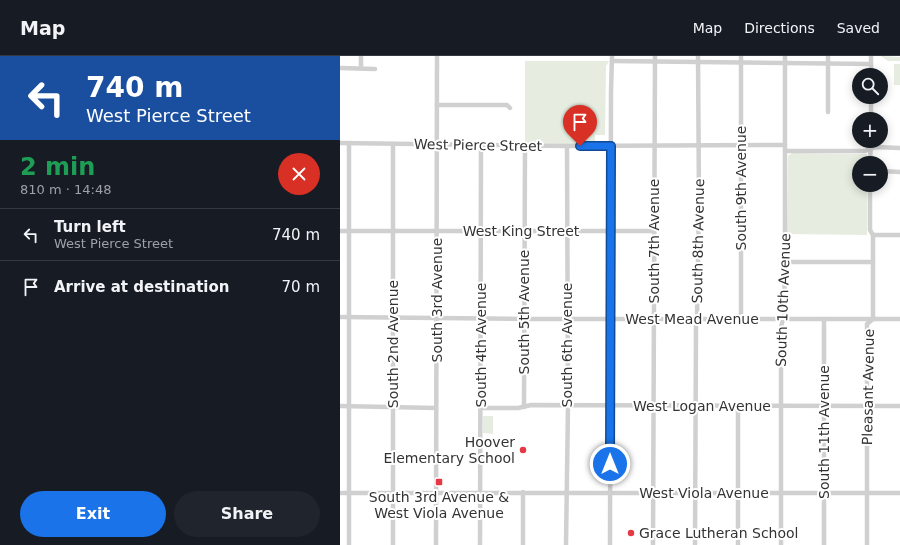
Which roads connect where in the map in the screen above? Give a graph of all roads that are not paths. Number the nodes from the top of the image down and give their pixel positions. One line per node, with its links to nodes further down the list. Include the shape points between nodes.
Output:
1 (361, 56): 15 (street)
2 (437, 56): 18 (street, South 3rd Avenue)
3 (741, 56): 10 (street, South 9th Avenue)
4 (785, 56): 11 (street, South 10th Avenue)
5 (828, 56): 12 (street)
6 (872, 56): 13 (street)
7 (612, 59): 8 (street); 29 (street)
8 (655, 59): 9 (street); 30 (street, South 7th Avenue)
9 (698, 59): 10 (street); 31 (street, South 8th Avenue)
10 (741, 62): 11 (street); 32 (street, South 9th Avenue)
11 (784, 63): 12 (street); 26 (street, South 10th Avenue)
12 (828, 63): 13 (street); 20 (street)
13 (872, 64): 17 (street)
14 (340, 68): 15 (street)
15 (361, 68): 16 (street)
16 (375, 68)
17 (872, 68)
18 (437, 104): 19 (street); 24 (street, South 3rd Avenue)
19 (510, 108)
20 (828, 112)
21 (340, 143): 22 (street, West Pierce Street)
22 (349, 143): 23 (street, West Pierce Street); 41 (street)
23 (393, 144): 24 (street, West Pierce Street); 47 (street, South 2nd Avenue)
24 (437, 145): 25 (street, West Pierce Street); 48 (street, South 3rd Avenue)
25 (481, 145): 27 (street, West Pierce Street); 42 (street, South 4th Avenue)
26 (785, 145): 32 (street, West Pierce Street); 35 (street, South 10th Avenue)
27 (525, 146): 28 (street, West Pierce Street); 43 (street, South 5th Avenue)
28 (566, 146): 29 (street, West Pierce Street); 44 (street, South 6th Avenue)
29 (611, 146): 30 (street, West Pierce Street); 45 (street)
30 (655, 146): 31 (street, West Pierce Street); 46 (street, South 7th Avenue)
31 (698, 146): 32 (street, West Pierce Street); 60 (street, South 8th Avenue)
32 (741, 146): 66 (street, South 9th Avenue)
33 (900, 148): 34 (street)
34 (871, 149): 35 (street); 36 (street)
35 (785, 151): 51 (street, South 10th Avenue)
36 (870, 156)
37 (888, 171): 38 (street)
38 (900, 172)
39 (870, 192): 49 (street, Pleasant Avenue, via 870,230)
40 (340, 231): 41 (street, West King Street)
41 (349, 231): 47 (street, West King Street); 54 (street)
42 (482, 231): 43 (street, West King Street); 48 (street, West King Street); 57 (street, South 4th Avenue)
43 (525, 231): 44 (street, West King Street); 58 (street, South 5th Avenue)
44 (566, 231): 45 (street, West King Street); 64 (street, South 6th Avenue)
45 (611, 231): 46 (street, West King Street); 59 (street)
46 (654, 231): 65 (street, South 7th Avenue)
47 (393, 232): 48 (street, West King Street); 55 (street, South 2nd Avenue)
48 (437, 232): 56 (street, South 3rd Avenue)
49 (873, 235): 50 (street); 52 (street, Pleasant Avenue)
50 (900, 235)
51 (785, 262): 52 (street); 61 (street, South 10th Avenue)
52 (873, 262): 62 (street, Pleasant Avenue)
53 (340, 317): 54 (street, West Mead Avenue)
54 (349, 317): 55 (street, West Mead Avenue); 71 (street)
55 (393, 318): 56 (street, West Mead Avenue); 78 (street, South 2nd Avenue)
56 (436, 319): 57 (street, West Mead Avenue); 81 (street, South 3rd Avenue)
57 (480, 319): 58 (street, West Mead Avenue); 82 (street, South 4th Avenue)
58 (524, 319): 64 (street, West Mead Avenue); 79 (street, South 5th Avenue)
59 (611, 319): 64 (street, West Mead Avenue); 65 (street, West Mead Avenue); 72 (street)
60 (697, 319): 65 (street, West Mead Avenue); 66 (street, West Mead Avenue); 73 (street, South 8th Avenue)
61 (782, 319): 66 (street, West Mead Avenue); 67 (street, West Mead Avenue); 80 (street, South 10th Avenue)
62 (873, 319): 63 (street, West Mead Avenue); 67 (street, West Mead Avenue); 76 (street, Pleasant Avenue, via 867,324)
63 (900, 319)
64 (567, 320): 68 (street, South 6th Avenue)
65 (654, 320): 69 (street, South 7th Avenue)
66 (741, 320)
67 (824, 320): 75 (street, South 11th Avenue)
68 (568, 405): 72 (street, West Logan Avenue); 79 (street, West Logan Avenue); 86 (street, South 6th Avenue)
69 (654, 405): 72 (street, West Logan Avenue); 73 (street, West Logan Avenue); 88 (street, South 7th Avenue)
70 (340, 406): 71 (street)
71 (349, 406): 78 (street); 90 (street)
72 (610, 406): 87 (street)
73 (696, 406): 74 (street, West Logan Avenue); 92 (street, South 8th Avenue)
74 (738, 406): 80 (street, West Logan Avenue); 93 (street)
75 (824, 406): 76 (street, West Logan Avenue); 80 (street, West Logan Avenue); 94 (street, South 11th Avenue)
76 (867, 406): 77 (street, West Logan Avenue); 95 (street, Pleasant Avenue)
77 (900, 406)
78 (393, 407): 81 (street); 91 (street, South 2nd Avenue)
79 (524, 407): 82 (street, West Logan Avenue)
80 (781, 407): 97 (street, South 10th Avenue)
81 (436, 408): 83 (street, South 3rd Avenue)
82 (481, 408): 84 (street, South 4th Avenue)
83 (436, 492): 84 (street, West Viola Avenue); 91 (street, West Viola Avenue); 100 (street, South 3rd Avenue)
84 (480, 492): 85 (street, West Viola Avenue); 101 (street, South 4th Avenue)
85 (523, 492): 86 (street, West Viola Avenue); 102 (street)
86 (567, 492): 87 (street, West Viola Avenue); 103 (street, South 6th Avenue)
87 (610, 492): 88 (street, West Viola Avenue); 104 (street)
88 (654, 492): 92 (street, West Viola Avenue); 105 (street, South 7th Avenue)
89 (340, 493): 90 (street, West Viola Avenue)
90 (349, 493): 91 (street, West Viola Avenue); 98 (street)
91 (393, 493): 99 (street, South 2nd Avenue)
92 (696, 493): 93 (street, West Viola Avenue); 106 (street, South 8th Avenue)
93 (738, 493): 97 (street, West Viola Avenue); 107 (street)
94 (824, 493): 95 (street, West Viola Avenue); 97 (street, West Viola Avenue); 109 (street, South 11th Avenue)
95 (867, 493): 96 (street, West Viola Avenue); 110 (street, Pleasant Avenue)
96 (900, 493)
97 (781, 494): 108 (street, South 10th Avenue)
98 (349, 545)
99 (393, 545)
100 (436, 545)
101 (480, 545)
102 (523, 545)
103 (566, 545)
104 (610, 545)
105 (653, 545)
106 (695, 545)
107 (738, 545)
108 (781, 545)
109 (824, 545)
110 (867, 545)

